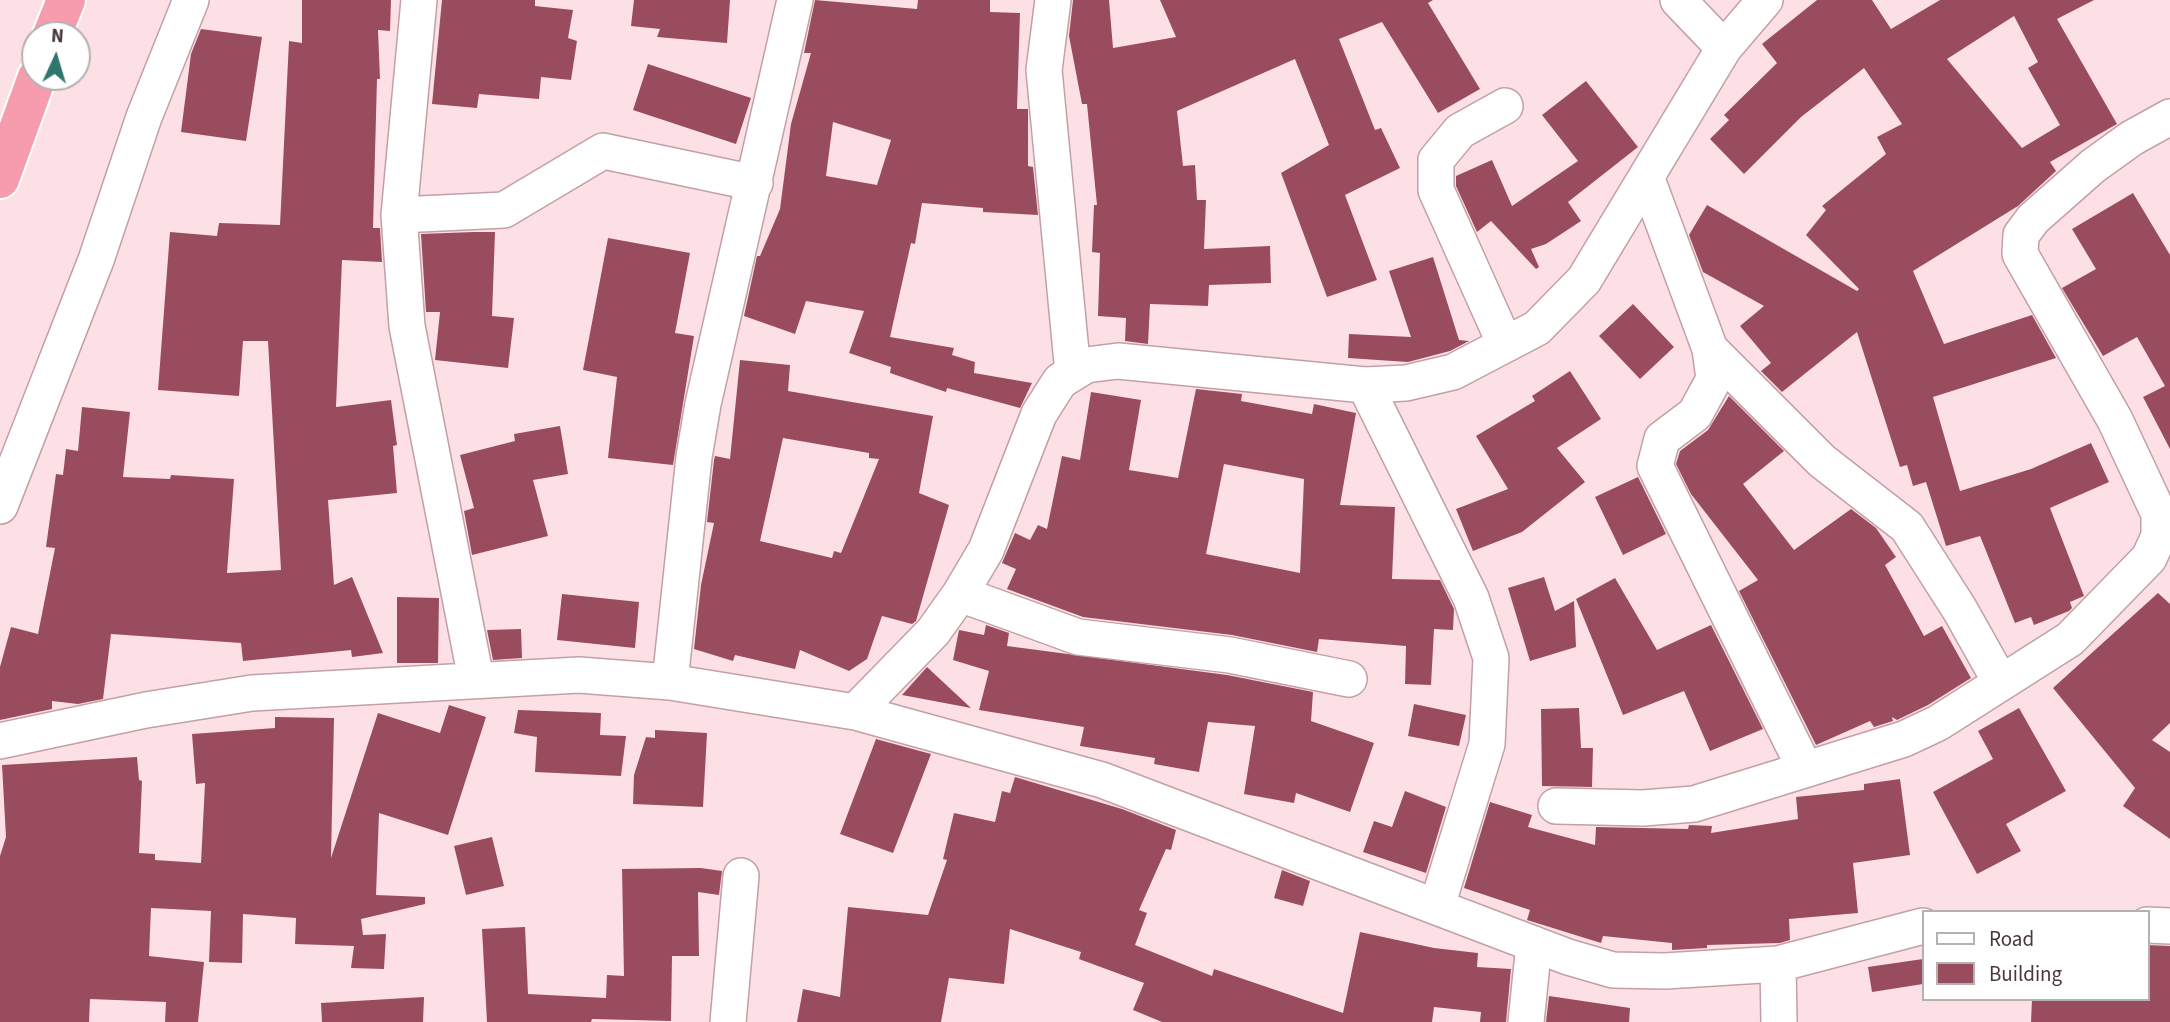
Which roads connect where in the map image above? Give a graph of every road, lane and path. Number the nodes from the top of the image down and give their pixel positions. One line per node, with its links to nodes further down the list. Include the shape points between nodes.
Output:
1 (66, 0): 8 (highway)
2 (191, 0): 21 (street)
3 (419, 0): 16 (street)
4 (795, 0): 15 (street)
5 (1053, 0): 19 (street, via 1044,70)
6 (1678, 0): 9 (street)
7 (1765, 0): 9 (street)
8 (58, 21)
9 (1724, 48): 13 (street)
10 (32, 91): 14 (highway)
11 (1505, 106): 17 (street, via 1460,131 1436,160 1436,190)
12 (2170, 117): 26 (street, via 2093,166 2033,219 2021,234 2020,254 2115,420 2159,514 2159,536 2148,558 2070,639)
13 (1647, 179): 17 (street, via 1584,280 1537,328); 18 (street)
14 (0, 180)
15 (755, 183): 16 (street, via 603,151 504,210); 25 (street, via 703,404)
16 (400, 215): 24 (street, via 407,326)
17 (1505, 344): 20 (street, via 1453,372 1406,383)
18 (1710, 349): 26 (street, via 1822,461 1907,527); 29 (street, via 1714,379 1695,414 1662,439 1655,466)
19 (1073, 373): 20 (street, via 1086,365 1118,361); 22 (street, via 1060,381 1039,414 986,550)
20 (1365, 385): 32 (street, via 1471,598 1491,659 1487,744)
21 (0, 506)
22 (960, 594): 23 (street, via 1078,637 1230,655); 27 (street, via 933,632)
23 (1349, 678)
24 (476, 679): 25 (street, via 579,675); 28 (street, via 253,693)
25 (670, 682): 27 (street)
26 (2001, 683): 29 (street, via 1904,739)
27 (855, 712): 32 (street, via 1102,780)
28 (0, 741)
29 (1805, 769): 30 (street, via 1693,804)
30 (1556, 806)
31 (741, 876): 38 (street)
32 (1437, 906): 36 (street)
33 (2149, 925): 35 (street)
34 (1922, 926): 37 (street)
35 (2170, 926)
36 (1534, 944): 37 (street, via 1613,970); 39 (street)
37 (1778, 964): 40 (street)
38 (728, 1022)
39 (1526, 1022)
40 (1779, 1022)

